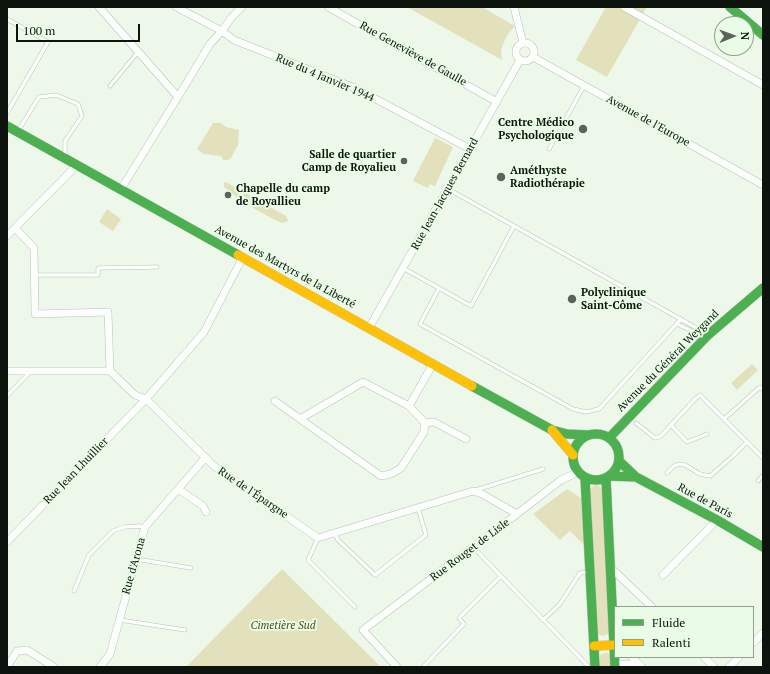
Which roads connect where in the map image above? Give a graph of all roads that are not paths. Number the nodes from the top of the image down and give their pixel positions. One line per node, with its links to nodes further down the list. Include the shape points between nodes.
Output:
1 (99, 7): 12 (street)
2 (176, 7): 9 (street, Rue du 4 Janvier 1944)
3 (242, 7): 9 (street)
4 (328, 7): 19 (street, Rue Geneviève de Gaulle)
5 (514, 7): 11 (street)
6 (624, 7): 16 (street)
7 (730, 7): 10 (street)
8 (7, 19): 20 (lane, via 48,42)
9 (222, 31): 18 (street, via 210,44); 23 (street, Rue du 4 Janvier 1944, via 234,40 355,88)
10 (763, 35)
11 (523, 43): 13 (street, via 531,45); 14 (street, via 516,49)
12 (138, 52): 17 (lane); 18 (street)
13 (533, 57): 14 (street, via 530,60); 15 (street, Avenue de l'Europe)
14 (520, 60): 19 (street, Rue Jean-Jacques Bernard)
15 (585, 85): 24 (lane); 27 (street, Avenue de l'Europe)
16 (763, 85)
17 (110, 86)
18 (178, 97): 28 (street)
19 (497, 102): 23 (street, Rue Jean-Jacques Bernard)
20 (7, 114)
21 (7, 126): 22 (street, Avenue des Martyrs de la Liberté)
22 (17, 132): 25 (street, Avenue des Martyrs de la Liberté); 25 (lane, via 40,97 56,95 78,104 82,116 65,141)
23 (470, 149): 29 (street, Rue Jean-Jacques Bernard)
24 (549, 149)
25 (64, 158): 26 (street, Avenue des Martyrs de la Liberté)
26 (77, 165): 28 (street, Avenue des Martyrs de la Liberté); 31 (street)
27 (763, 185)
28 (121, 189): 33 (street, Avenue des Martyrs de la Liberté)
29 (448, 189): 30 (lane); 35 (street, Rue Jean-Jacques Bernard)
30 (514, 226): 37 (lane, via 471,306); 39 (lane)
31 (15, 228): 32 (street); 36 (street, via 34,248)
32 (7, 236)
33 (243, 257): 41 (street, Avenue des Martyrs de la Liberté); 49 (street, Rue Jean Lhuillier, via 204,332)
34 (157, 267): 36 (lane, via 98,268 98,275)
35 (403, 268): 37 (lane); 41 (street, Rue Jean-Jacques Bernard)
36 (34, 275): 45 (street, via 35,314 108,312)
37 (439, 288): 40 (lane, via 420,324 573,409 586,412 599,409)
38 (763, 288): 42 (street, Avenue du Général Weygand)
39 (681, 319): 40 (lane); 42 (lane)
40 (677, 324): 42 (lane)
41 (369, 328): 43 (street, Avenue des Martyrs de la Liberté)
42 (706, 337): 60 (street, Avenue du Général Weygand)
43 (433, 364): 51 (street); 57 (street, Avenue des Martyrs de la Liberté)
44 (32, 370): 45 (street); 46 (street); 48 (lane)
45 (110, 370): 49 (street, Rue de l'Épargne, via 135,394)
46 (7, 371)
47 (763, 390): 53 (lane, via 760,387)
48 (7, 396)
49 (146, 399): 64 (street, Rue de l'Épargne); 83 (street, Rue Jean Lhuillier)
50 (275, 401): 52 (street)
51 (409, 406): 52 (street, via 363,382); 54 (street)
52 (300, 419): 54 (street, via 381,476 401,468 424,432)
53 (724, 419): 56 (lane, via 700,395); 62 (lane)
54 (425, 423): 61 (street, via 434,422)
55 (636, 423): 56 (lane, via 655,438 661,436)
56 (670, 425): 58 (lane, via 687,442)
57 (552, 430): 59 (street, Avenue des Martyrs de la Liberté); 63 (street, Avenue des Martyrs de la Liberté)
58 (707, 434)
59 (588, 435): 60 (street); 63 (street, via 578,442)
60 (610, 438): 66 (street, via 617,448)
61 (466, 439)
62 (747, 442): 65 (lane); 68 (lane, via 710,476 679,464)
63 (573, 455): 69 (street, via 574,465)
64 (205, 458): 74 (street, Rue d'Arona); 82 (street, Rue de l'Épargne)
65 (763, 458)
66 (618, 461): 71 (street, via 617,467); 72 (street, Rue de Paris)
67 (543, 469): 75 (lane)
68 (667, 473)
69 (582, 475): 71 (street, via 593,480); 78 (street, Rue Rouget de Lisle, via 561,480); 89 (street)
70 (763, 475): 73 (lane)
71 (608, 477): 72 (street, Rue de Paris); 88 (street)
72 (636, 477): 79 (street, Rue de Paris)
73 (758, 481)
74 (178, 489): 77 (street, via 204,506); 80 (street, Rue d'Arona)
75 (473, 491): 76 (street); 78 (street)
76 (418, 508): 81 (street); 81 (lane, via 426,535 375,575 338,540)
77 (206, 512)
78 (517, 514): 84 (street, Rue Rouget de Lisle)
79 (717, 520): 85 (street, Rue de Paris); 90 (street)
80 (145, 527): 86 (street, Rue d'Arona); 92 (lane, via 124,527 113,531 90,555)
81 (335, 533): 82 (street)
82 (318, 538): 94 (lane, via 308,560)
83 (7, 542)
84 (473, 547): 91 (lane); 110 (street, Rue Rouget de Lisle, via 363,630)
85 (763, 547)
86 (136, 559): 87 (lane); 95 (street, Rue d'Arona)
87 (192, 568)
88 (610, 568): 93 (street); 98 (street)
89 (590, 572): 96 (lane, via 580,573 560,604); 102 (street)
90 (664, 575)
91 (501, 576): 96 (lane); 111 (lane, via 459,618 464,624)
92 (74, 591)
93 (651, 606)
94 (355, 607)
95 (119, 620): 97 (lane); 109 (street, Rue d'Arona, via 110,654)
96 (543, 620): 112 (lane)
97 (185, 630)
98 (614, 630)
99 (763, 632): 100 (street)
100 (754, 642)
101 (614, 645): 102 (street)
102 (594, 646): 113 (street)
103 (633, 658): 114 (street)
104 (705, 658): 115 (street)
105 (738, 658): 116 (street)
106 (48, 666): 108 (street, via 27,650 17,651)
107 (615, 666): 114 (street, via 632,664)
108 (7, 667)
109 (100, 667)
110 (397, 667)
111 (423, 667)
112 (589, 667)
113 (595, 667)
114 (642, 667)
115 (714, 667)
116 (729, 667)

